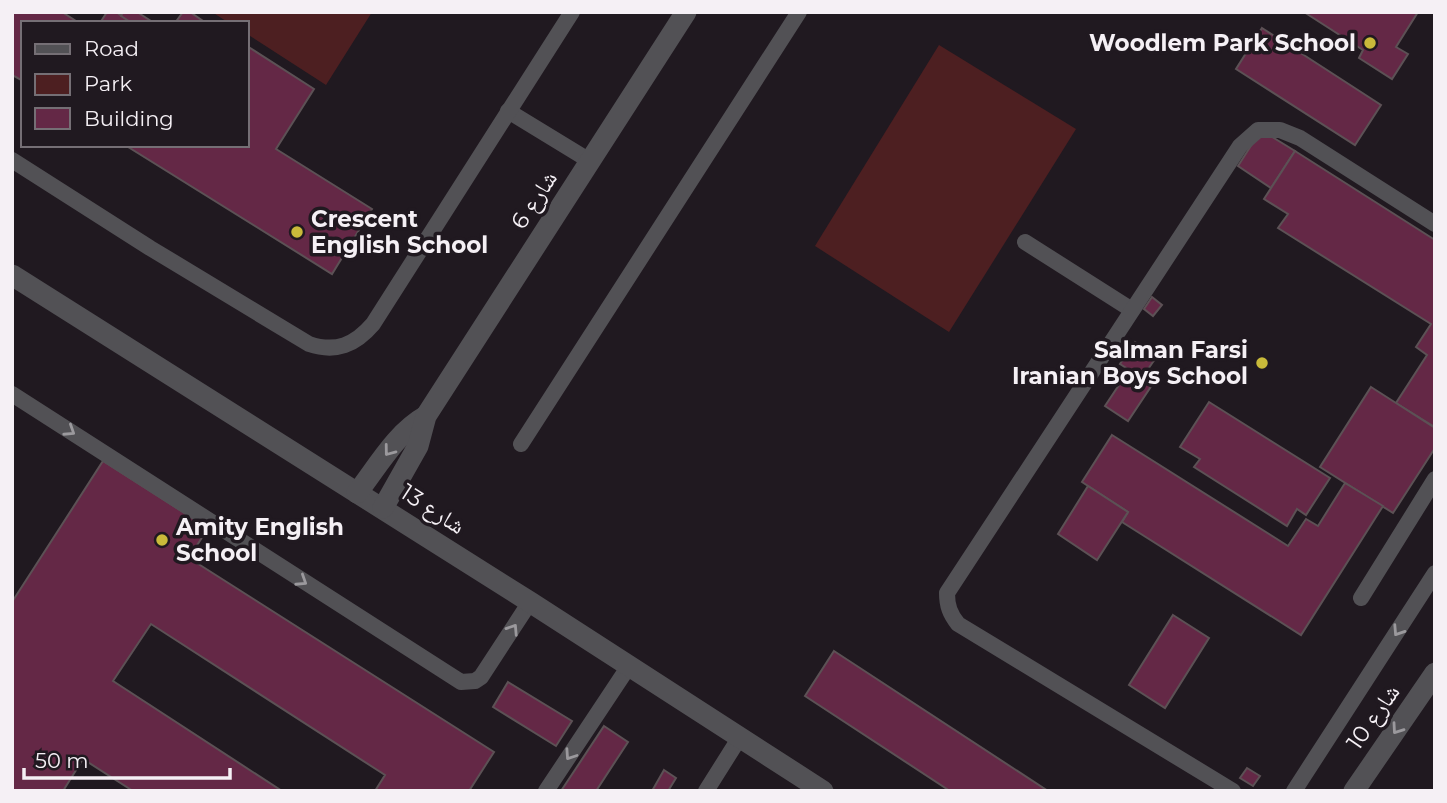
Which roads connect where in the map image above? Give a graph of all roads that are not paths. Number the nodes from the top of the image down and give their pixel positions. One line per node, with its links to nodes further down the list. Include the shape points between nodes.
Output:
1 (572, 12): 5 (lane)
2 (686, 12): 7 (street, شارع 6)
3 (778, 12): 4 (lane)
4 (796, 17): 14 (lane)
5 (508, 111): 6 (lane, via 373,324 355,341 333,349 310,344); 7 (lane)
6 (12, 160)
7 (590, 162): 13 (street, شارع 6)
8 (1435, 224): 11 (lane, via 1291,133 1258,130 1240,146)
9 (1025, 242): 11 (lane)
10 (12, 275): 16 (street, شارع 13)
11 (1132, 310): 28 (lane, via 952,583 947,604 958,624)
12 (12, 394): 21 (lane, one-way to 21, via 461,682 481,677)
13 (426, 416): 16 (street, شارع 6, one-way to 16, via 400,437); 18 (street, شارع 6, via 418,446)
14 (521, 444)
15 (1435, 479): 17 (lane)
16 (357, 493): 18 (street, شارع 13)
17 (1428, 504): 20 (lane)
18 (383, 508): 21 (street, شارع 13)
19 (1435, 573): 29 (lane, one-way to 29)
20 (1361, 598)
21 (530, 602): 22 (street, شارع 13)
22 (629, 666): 24 (street, شارع 13); 25 (lane, one-way to 25)
23 (1435, 673): 30 (street, شارع 10, one-way to 30)
24 (740, 737): 26 (lane); 27 (street, شارع 13)
25 (546, 791)
26 (706, 791)
27 (823, 791)
28 (1233, 791)
29 (1294, 791)
30 (1354, 791)

